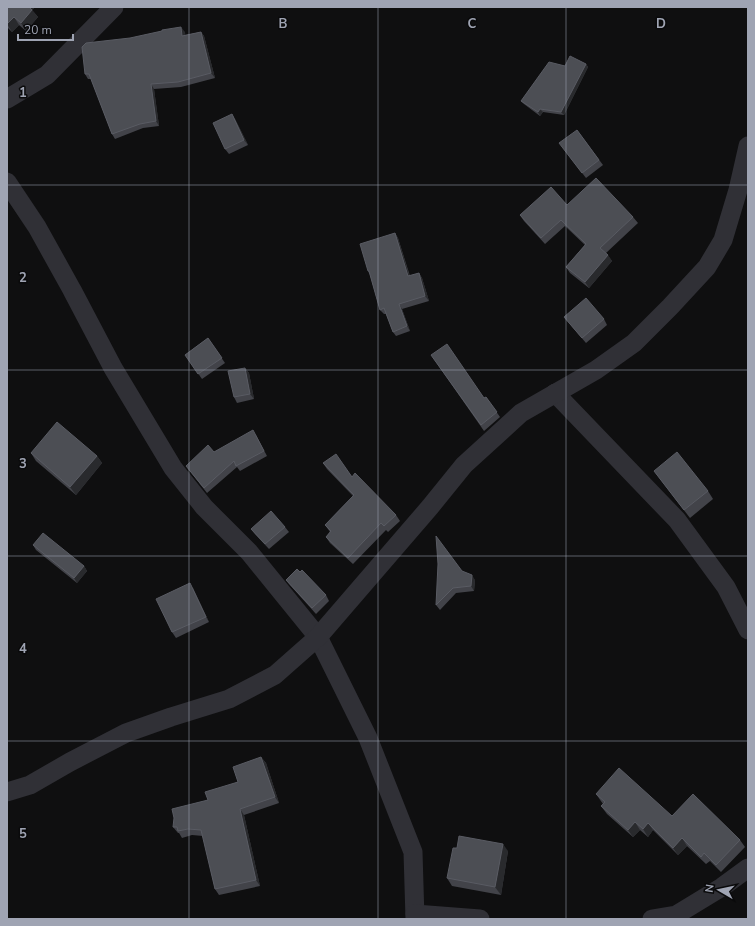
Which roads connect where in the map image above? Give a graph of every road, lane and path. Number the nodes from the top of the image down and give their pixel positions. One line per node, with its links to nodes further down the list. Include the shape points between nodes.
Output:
1 (114, 7): 2 (street, via 47,75)
2 (7, 99)
3 (748, 146): 5 (street, via 723,240 708,267 634,343 596,370)
4 (7, 182): 7 (street, via 36,227 113,368 173,468 204,507 249,552)
5 (555, 393): 6 (street, via 677,520 726,587); 7 (street, via 521,413 464,465)
6 (748, 630)
7 (318, 637): 8 (street, via 275,675 229,698 126,733 30,785); 10 (street, via 368,738 413,852)
8 (7, 792)
9 (748, 868): 12 (street, via 676,915)
10 (415, 916): 11 (street)
11 (480, 919)
12 (652, 919)

